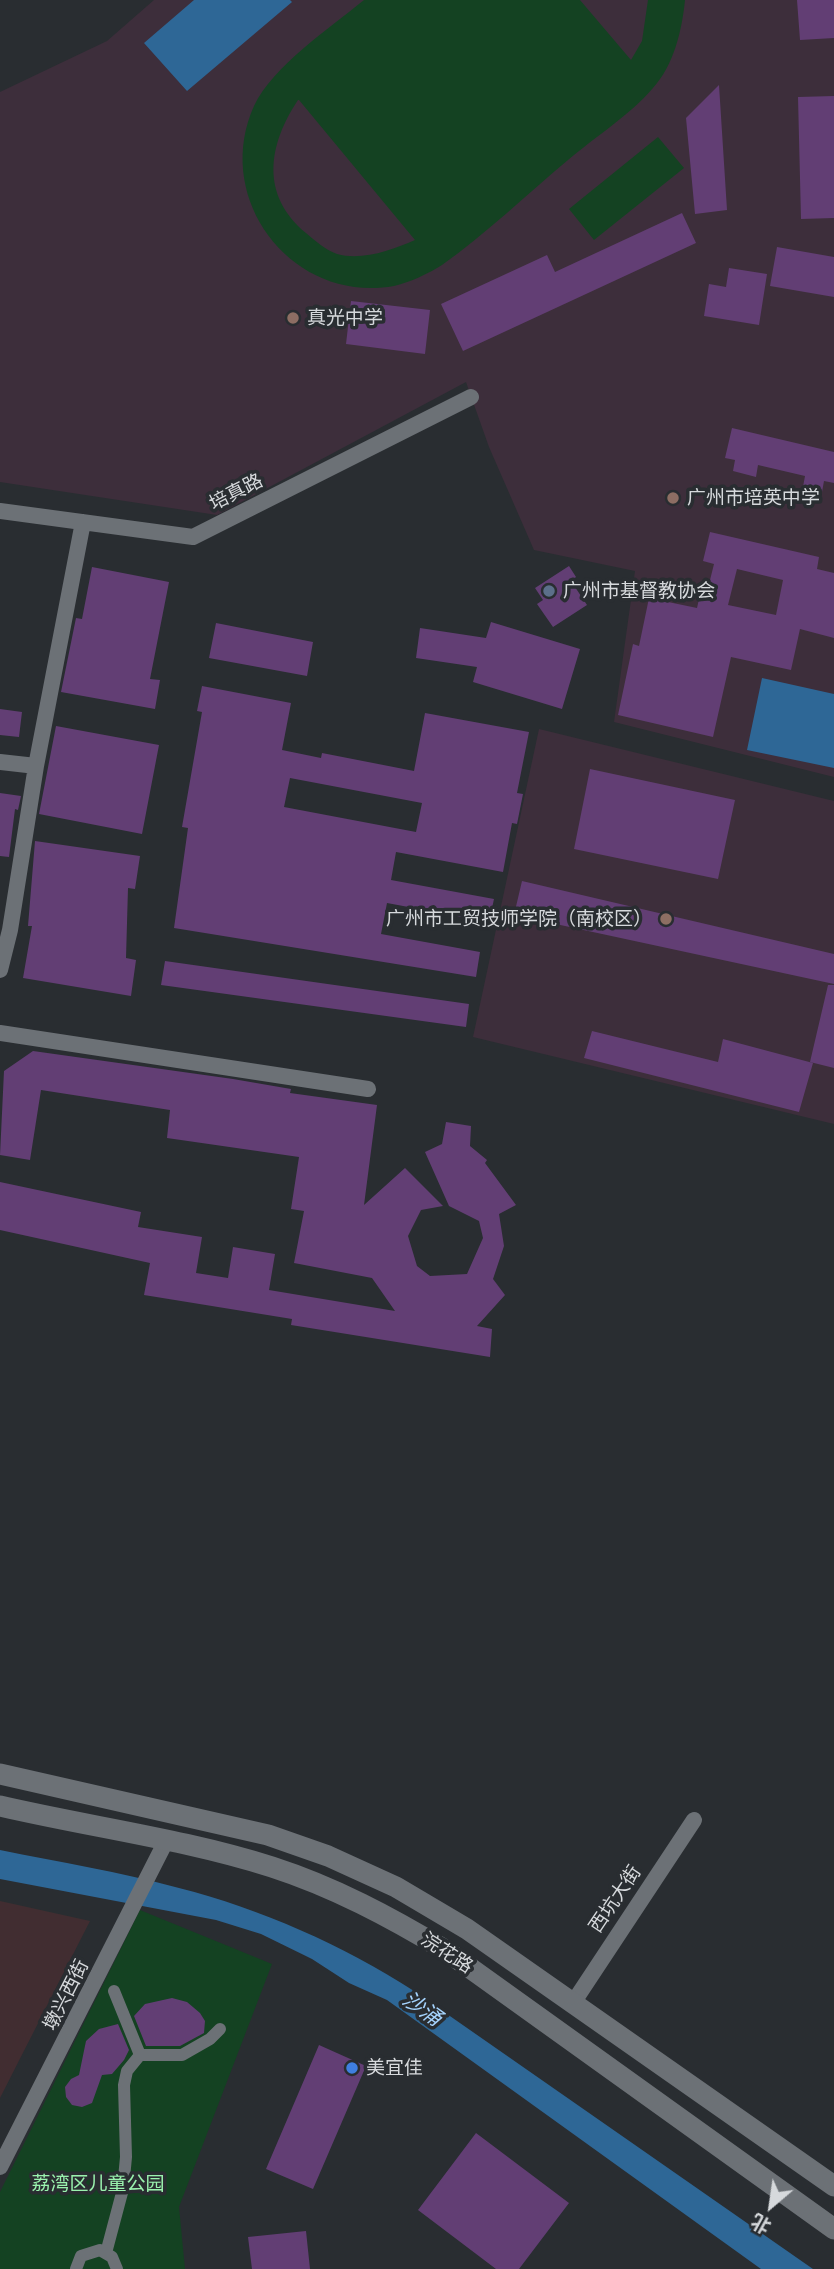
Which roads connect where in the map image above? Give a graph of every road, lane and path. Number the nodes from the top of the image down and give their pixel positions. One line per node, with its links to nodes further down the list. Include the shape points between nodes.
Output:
1 (471, 397): 3 (street, 培真路, via 193,537)
2 (0, 511): 3 (street, 培真路)
3 (83, 522): 5 (street)
4 (0, 762): 5 (street)
5 (36, 766): 6 (street)
6 (0, 970)
7 (0, 1033): 8 (street)
8 (368, 1089)
9 (0, 1774): 14 (main road, 浣花路, via 268,1835 328,1856 396,1887 455,1922)
10 (0, 1806): 12 (main road, 浣花路)
11 (694, 1820): 14 (street, 西坑大街)
12 (166, 1841): 17 (street, 墩兴西街); 19 (main road, 浣花路, via 272,1867 342,1893 393,1919 446,1950)
13 (114, 1991): 16 (street)
14 (573, 2003): 18 (main road, 浣花路)
15 (220, 2029): 16 (street, via 182,2055)
16 (140, 2055): 20 (street, via 127,2071 124,2085 123,2189)
17 (0, 2167)
18 (834, 2186)
19 (834, 2229)
20 (106, 2253): 21 (street, via 87,2252); 22 (street)
21 (76, 2269)
22 (117, 2269)

